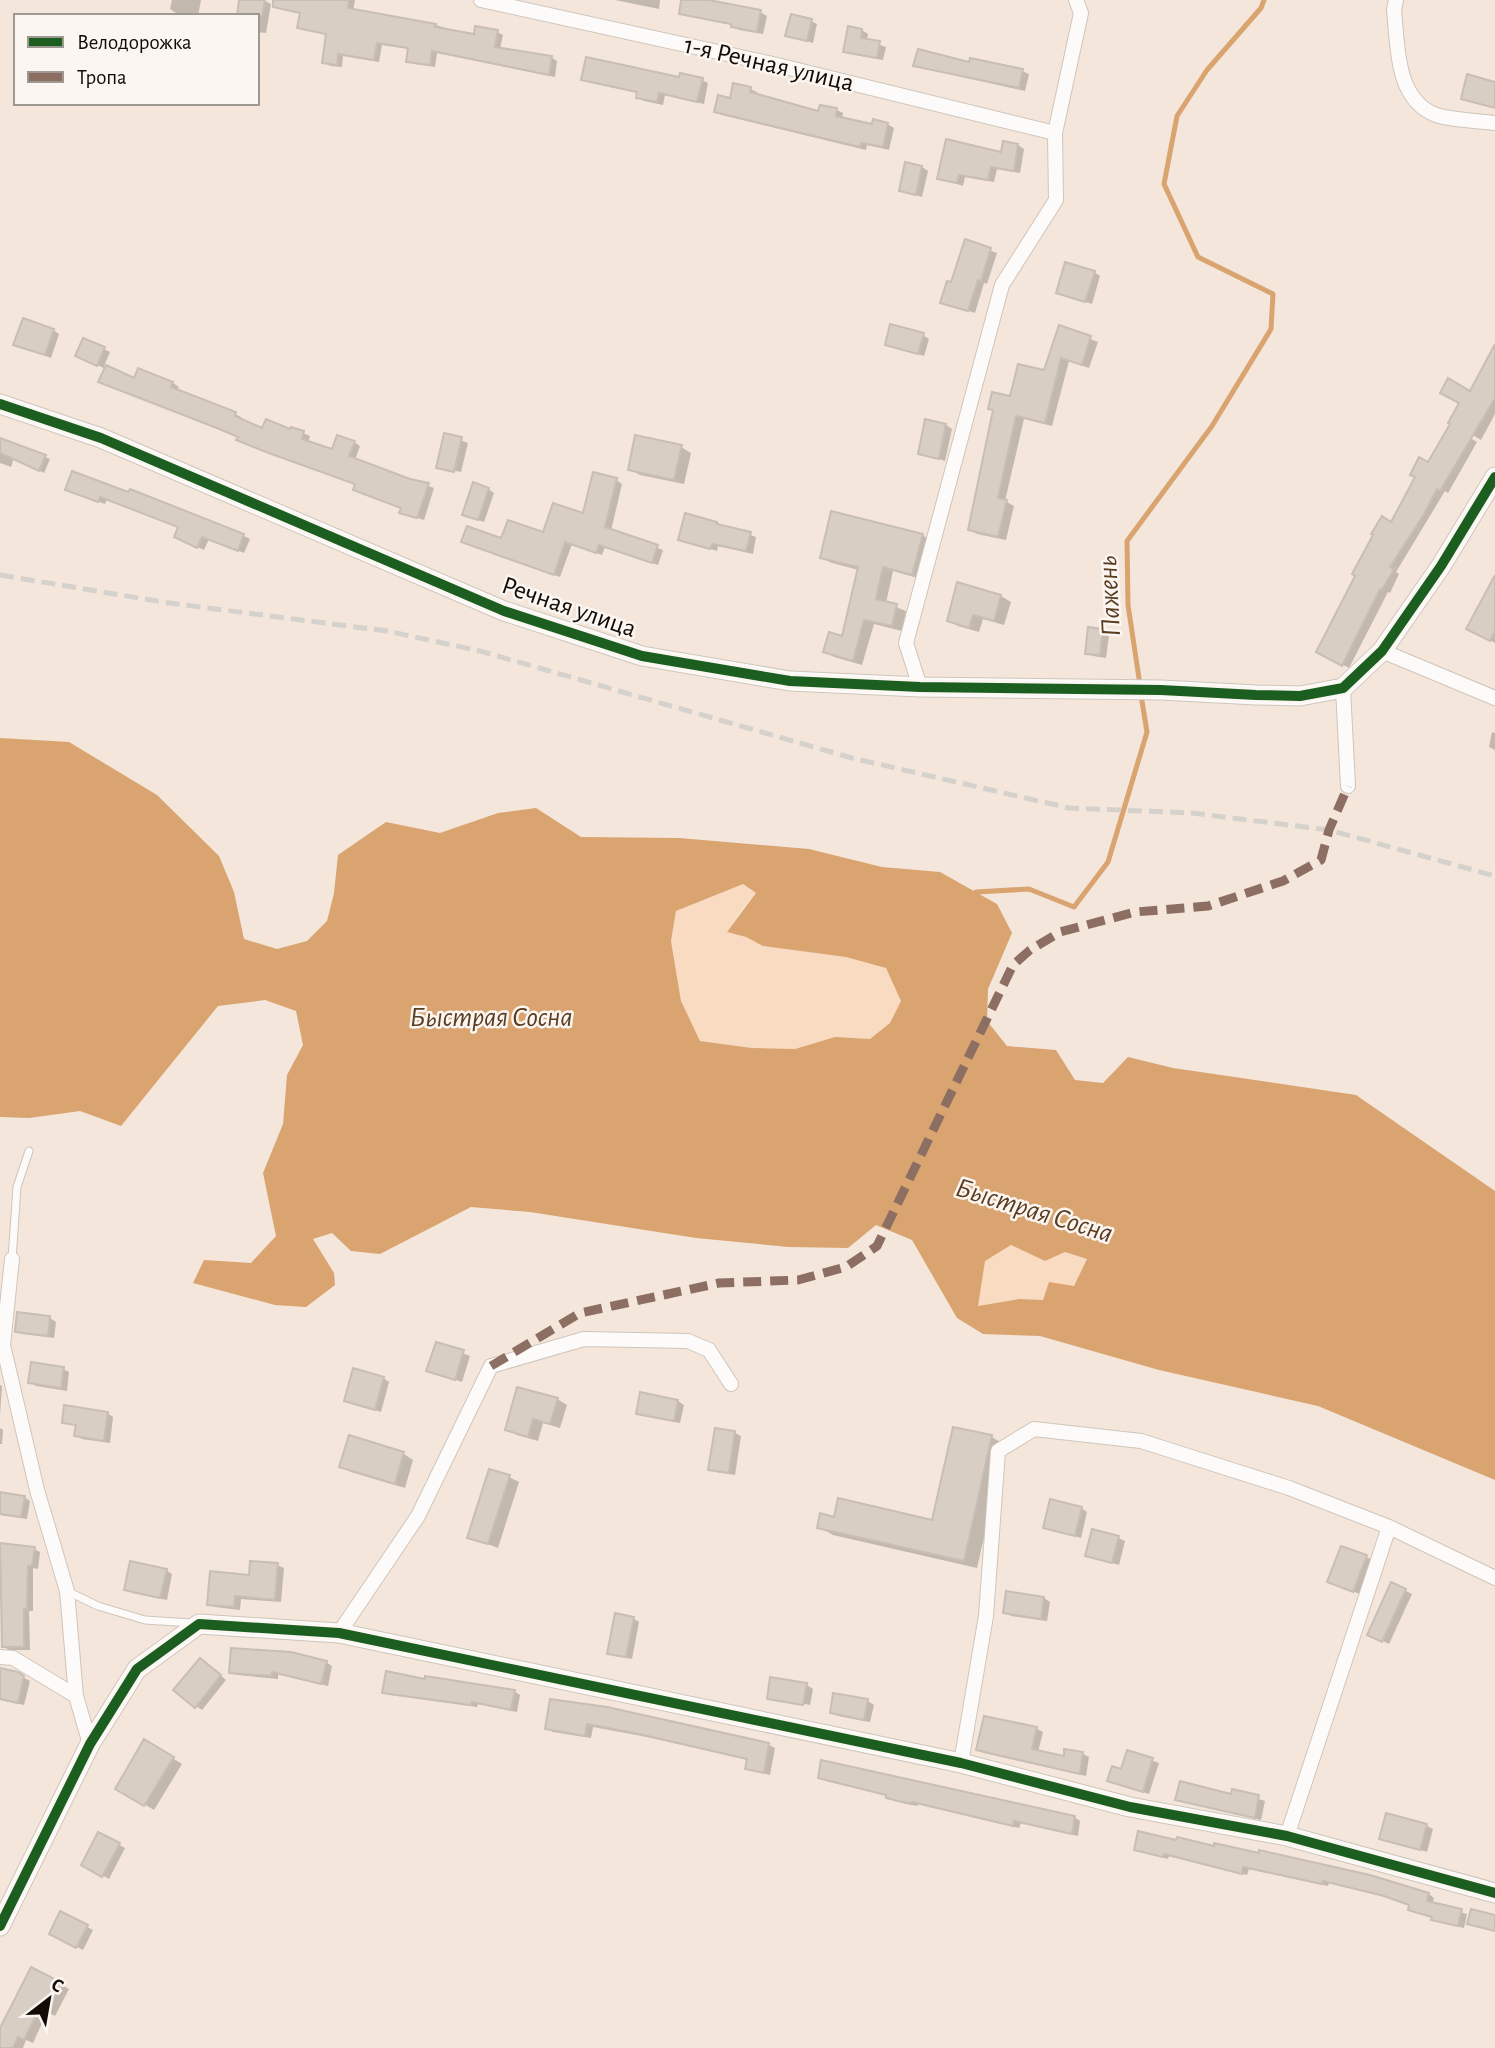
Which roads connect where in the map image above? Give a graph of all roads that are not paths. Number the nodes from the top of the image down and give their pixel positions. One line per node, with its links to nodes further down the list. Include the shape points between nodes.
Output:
1 (481, 0): 5 (street, 1-я Речная улица, via 778,65)
2 (1076, 0): 5 (street, via 1082,13)
3 (1396, 0): 4 (street, via 1400,74 1415,100 1435,114)
4 (1495, 123)
5 (1055, 133): 9 (street, via 1056,200 1002,285 906,643)
6 (0, 404): 9 (street, Речная улица, via 101,438 504,611 642,656 790,681)
7 (1495, 477): 8 (street)
8 (1382, 651): 10 (street); 11 (street)
9 (920, 687): 10 (street, Речная улица, via 1300,696)
10 (1343, 688): 12 (street)
11 (1495, 698)
12 (1348, 786)
13 (29, 1151): 14 (lane, via 17,1187)
14 (12, 1259): 18 (street, via 3,1345 37,1490)
15 (731, 1384): 20 (street, via 709,1350 688,1341 584,1339 491,1366 418,1516)
16 (1389, 1527): 17 (street); 24 (street, via 1289,1488 1141,1441 1034,1429 998,1451 986,1616); 25 (street)
17 (1495, 1578)
18 (67, 1591): 19 (lane, via 145,1620); 22 (street)
19 (199, 1624): 20 (street); 23 (street, via 137,1669)
20 (339, 1633): 24 (street)
21 (0, 1657): 22 (street, via 13,1658)
22 (76, 1696): 23 (street)
23 (90, 1744): 27 (street)
24 (961, 1763): 25 (street, via 1130,1807)
25 (1287, 1836): 26 (street)
26 (1495, 1893)
27 (0, 1926)

